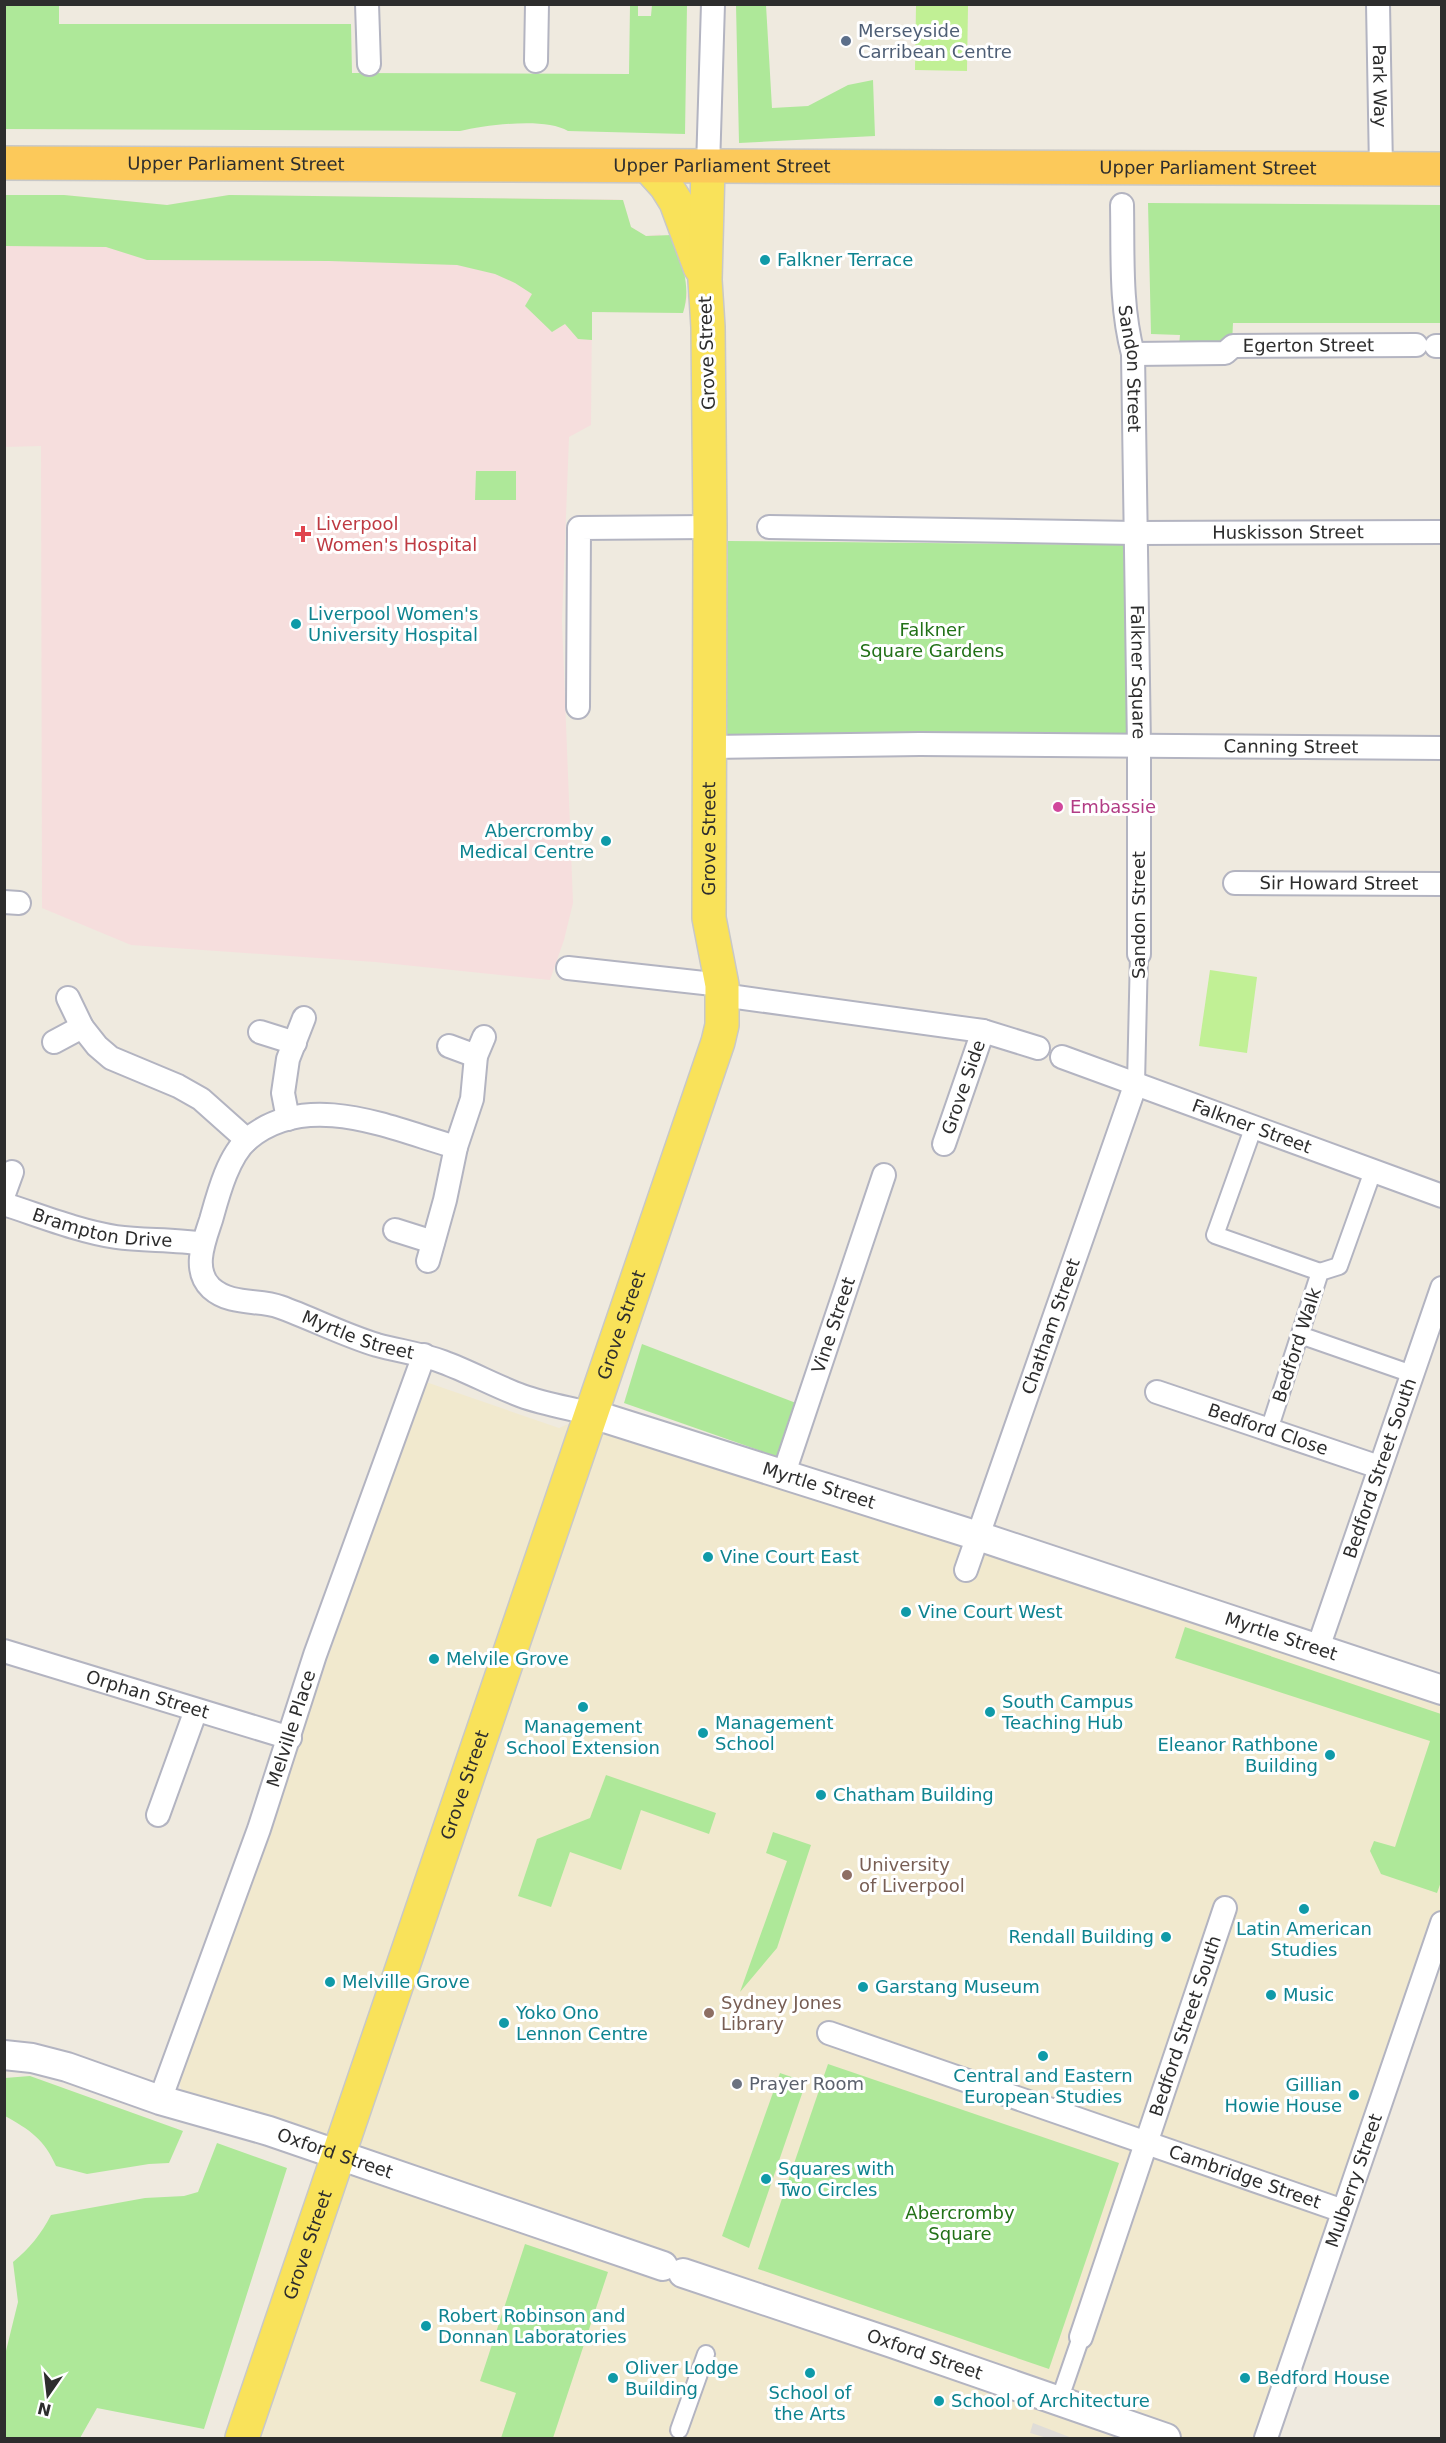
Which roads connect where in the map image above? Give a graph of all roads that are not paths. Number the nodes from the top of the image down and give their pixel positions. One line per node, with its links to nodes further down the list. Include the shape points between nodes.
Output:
1 (367, 4): 6 (street)
2 (537, 4): 5 (street)
3 (713, 4): 9 (street)
4 (1378, 4): 10 (street, Park Way)
5 (536, 61)
6 (369, 64)
7 (4, 163): 8 (highway, Upper Parliament Street)
8 (648, 166): 9 (highway, Upper Parliament Street); 13 (main road, via 676,202)
9 (708, 167): 10 (highway, Upper Parliament Street); 13 (main road, Grove Street)
10 (1381, 168): 11 (highway, Upper Parliament Street)
11 (1442, 169)
12 (1122, 205): 15 (street, Sandon Street, via 1124,302)
13 (705, 280): 16 (main road, Grove Street)
14 (1431, 345): 15 (street, Egerton Street, via 1233,346 1225,353)
15 (1133, 354): 18 (street, Sandon Street)
16 (710, 527): 20 (street, via 579,528); 21 (main road, Grove Street)
17 (769, 527): 18 (street)
18 (1135, 532): 19 (street, Huskisson Street); 22 (street, Falkner Square)
19 (1442, 532)
20 (578, 707)
21 (709, 747): 22 (street, Falkner Square); 28 (main road, Grove Street, via 709,918)
22 (1139, 747): 23 (street, Canning Street); 26 (street, Sandon Street)
23 (1442, 748)
24 (1235, 883): 25 (street, Sir Howard Street)
25 (1442, 884)
26 (1139, 954): 39 (street, Sandon Street)
27 (568, 968): 28 (street)
28 (722, 990): 32 (street); 57 (main road, Grove Street, via 722,1025 712,1063)
29 (68, 998): 31 (street)
30 (304, 1018): 35 (street)
31 (82, 1027): 34 (street); 42 (street, via 111,1058 201,1099)
32 (983, 1031): 37 (street); 43 (street, Grove Side)
33 (260, 1032): 35 (street)
34 (54, 1042)
35 (294, 1043): 40 (street, via 282,1094)
36 (449, 1046): 44 (street, via 480,1047 472,1099)
37 (1038, 1048)
38 (1062, 1057): 39 (street, Falkner Street)
39 (1136, 1083): 41 (street, Falkner Street); 61 (street, Chatham Street)
40 (288, 1119): 42 (street); 44 (street, via 315,1115 369,1121)
41 (1254, 1126): 45 (street, Falkner Street); 51 (street, via 1215,1235)
42 (247, 1140): 50 (street, via 226,1172)
43 (944, 1144)
44 (456, 1147): 49 (street, via 430,1252)
45 (1373, 1171): 47 (street, Falkner Street); 51 (street, Bedford Walk, via 1339,1266)
46 (884, 1175): 60 (street, Vine Street)
47 (1442, 1196)
48 (4, 1204): 50 (street, Brampton Drive, via 116,1237)
49 (395, 1230)
50 (203, 1244): 54 (street, Myrtle Street, via 200,1258 205,1278 212,1288 231,1298 271,1303 378,1345)
51 (1320, 1272): 53 (street, Bedford Walk)
52 (1442, 1288): 55 (street, Bedford Street South)
53 (1300, 1335): 55 (street); 58 (street, Bedford Walk)
54 (424, 1355): 57 (street, Myrtle Street, via 524,1397); 67 (street, Melville Place, via 315,1655)
55 (1412, 1374): 59 (street, Bedford Street South)
56 (1157, 1392): 58 (street, Bedford Close)
57 (592, 1414): 60 (street, Myrtle Street); 75 (main road, Grove Street)
58 (1269, 1430): 59 (street, Bedford Close)
59 (1379, 1467): 63 (street, Bedford Street South)
60 (783, 1476): 61 (street, Myrtle Street)
61 (978, 1536): 62 (street, Chatham Street); 63 (street, Myrtle Street)
62 (966, 1570)
63 (1318, 1648): 65 (street, Myrtle Street)
64 (4, 1651): 66 (street, Orphan Street)
65 (1442, 1690)
66 (196, 1710): 67 (street, Orphan Street); 68 (street)
67 (290, 1737): 73 (street, Melville Place)
68 (158, 1815)
69 (1225, 1908): 74 (street, Bedford Street South)
70 (1442, 1923): 76 (street, Mulberry Street)
71 (829, 2033): 74 (street)
72 (4, 2055): 73 (street, Oxford Street, via 67,2067)
73 (160, 2100): 75 (street, Oxford Street)
74 (1145, 2143): 76 (street, Cambridge Street); 77 (street)
75 (338, 2154): 79 (street, Oxford Street); 81 (main road, Grove Street)
76 (1343, 2211): 83 (street, Mulberry Street)
77 (1081, 2337): 79 (street)
78 (706, 2354): 80 (street)
79 (1059, 2401): 82 (street, Oxford Street)
80 (679, 2430)
81 (242, 2439)
82 (1166, 2439)
83 (1266, 2439)

